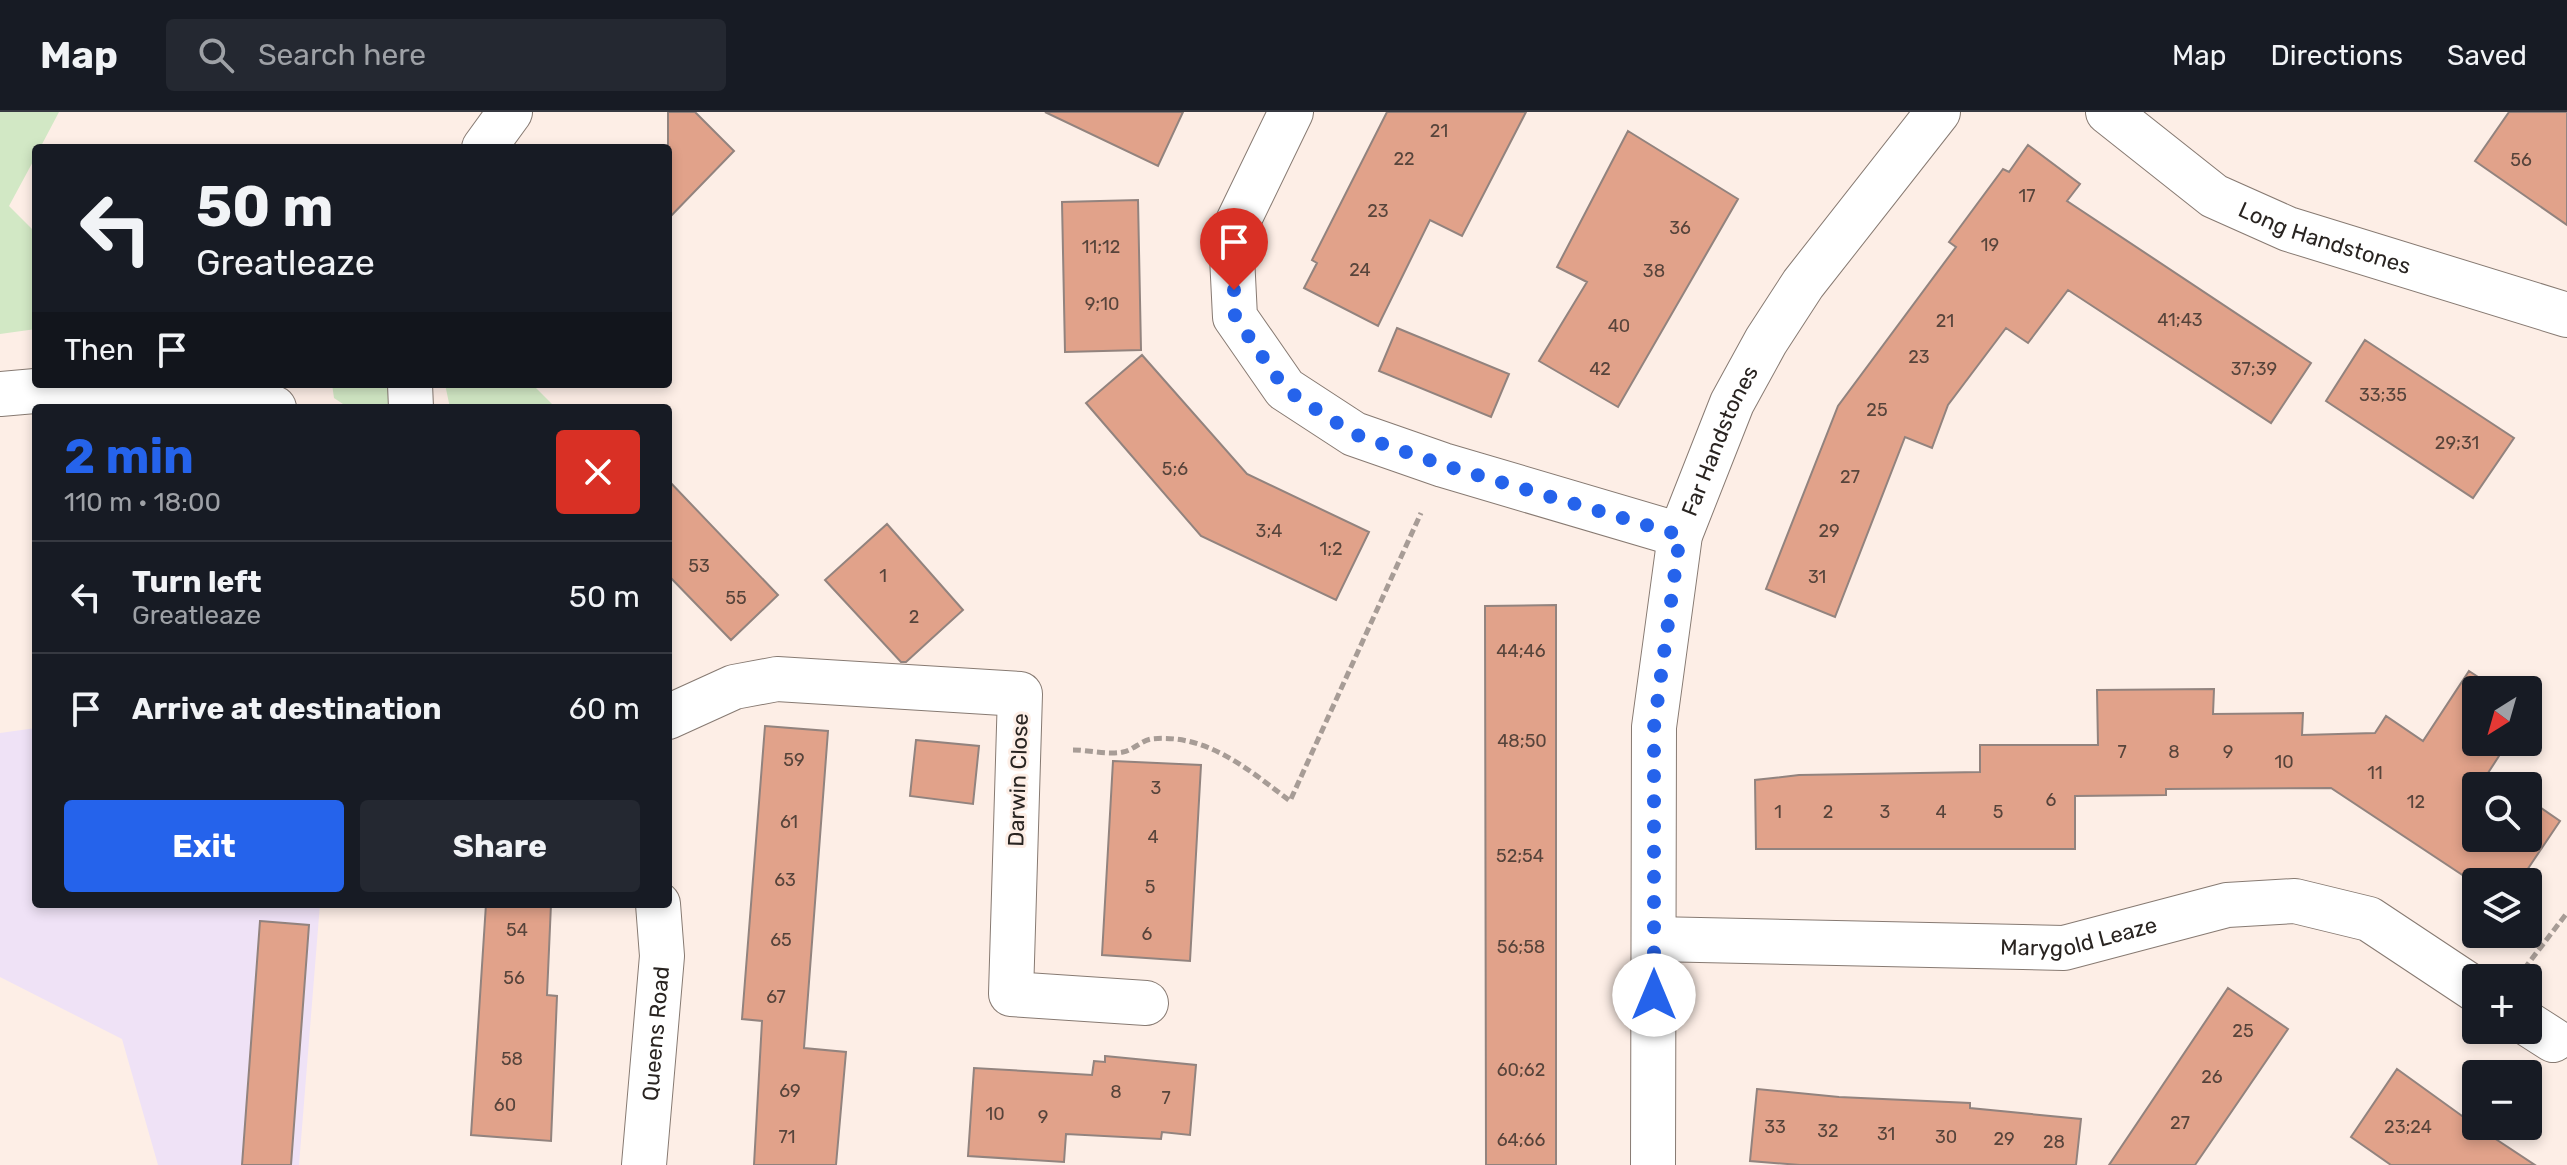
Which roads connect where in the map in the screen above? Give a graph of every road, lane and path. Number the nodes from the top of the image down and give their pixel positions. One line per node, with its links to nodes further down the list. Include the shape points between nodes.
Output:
1 (510, 112): 5 (street)
2 (1291, 112): 11 (street, via 1231,236 1235,317 1285,389 1354,434)
3 (1938, 112): 12 (street, Far Handstones, via 1803,284 1766,341 1732,403)
4 (2108, 112): 6 (street, Long Handstones, via 2214,196 2288,229)
5 (487, 144)
6 (2567, 315)
7 (69, 388): 9 (street)
8 (150, 388): 10 (street)
9 (0, 394)
10 (259, 395)
11 (1443, 465): 12 (street); 14 (path, via 1290,801 1210,747 1174,739 1148,739 1124,752)
12 (1680, 535): 17 (street, Far Handstones, via 1654,727)
13 (672, 715): 14 (street, Darwin Close, via 734,687 777,679 1020,694)
14 (1020, 747): 20 (street, Darwin Close, via 1011,994)
15 (658, 908): 21 (street, Queens Road, via 662,956)
16 (2567, 913): 18 (path)
17 (1654, 939): 19 (street, Marygold Leaze, via 2064,948 2227,905 2295,901 2369,919); 22 (street, Far Handstones)
18 (2529, 964)
19 (2462, 981)
20 (1146, 1003)
21 (644, 1165)
22 (1653, 1165)

